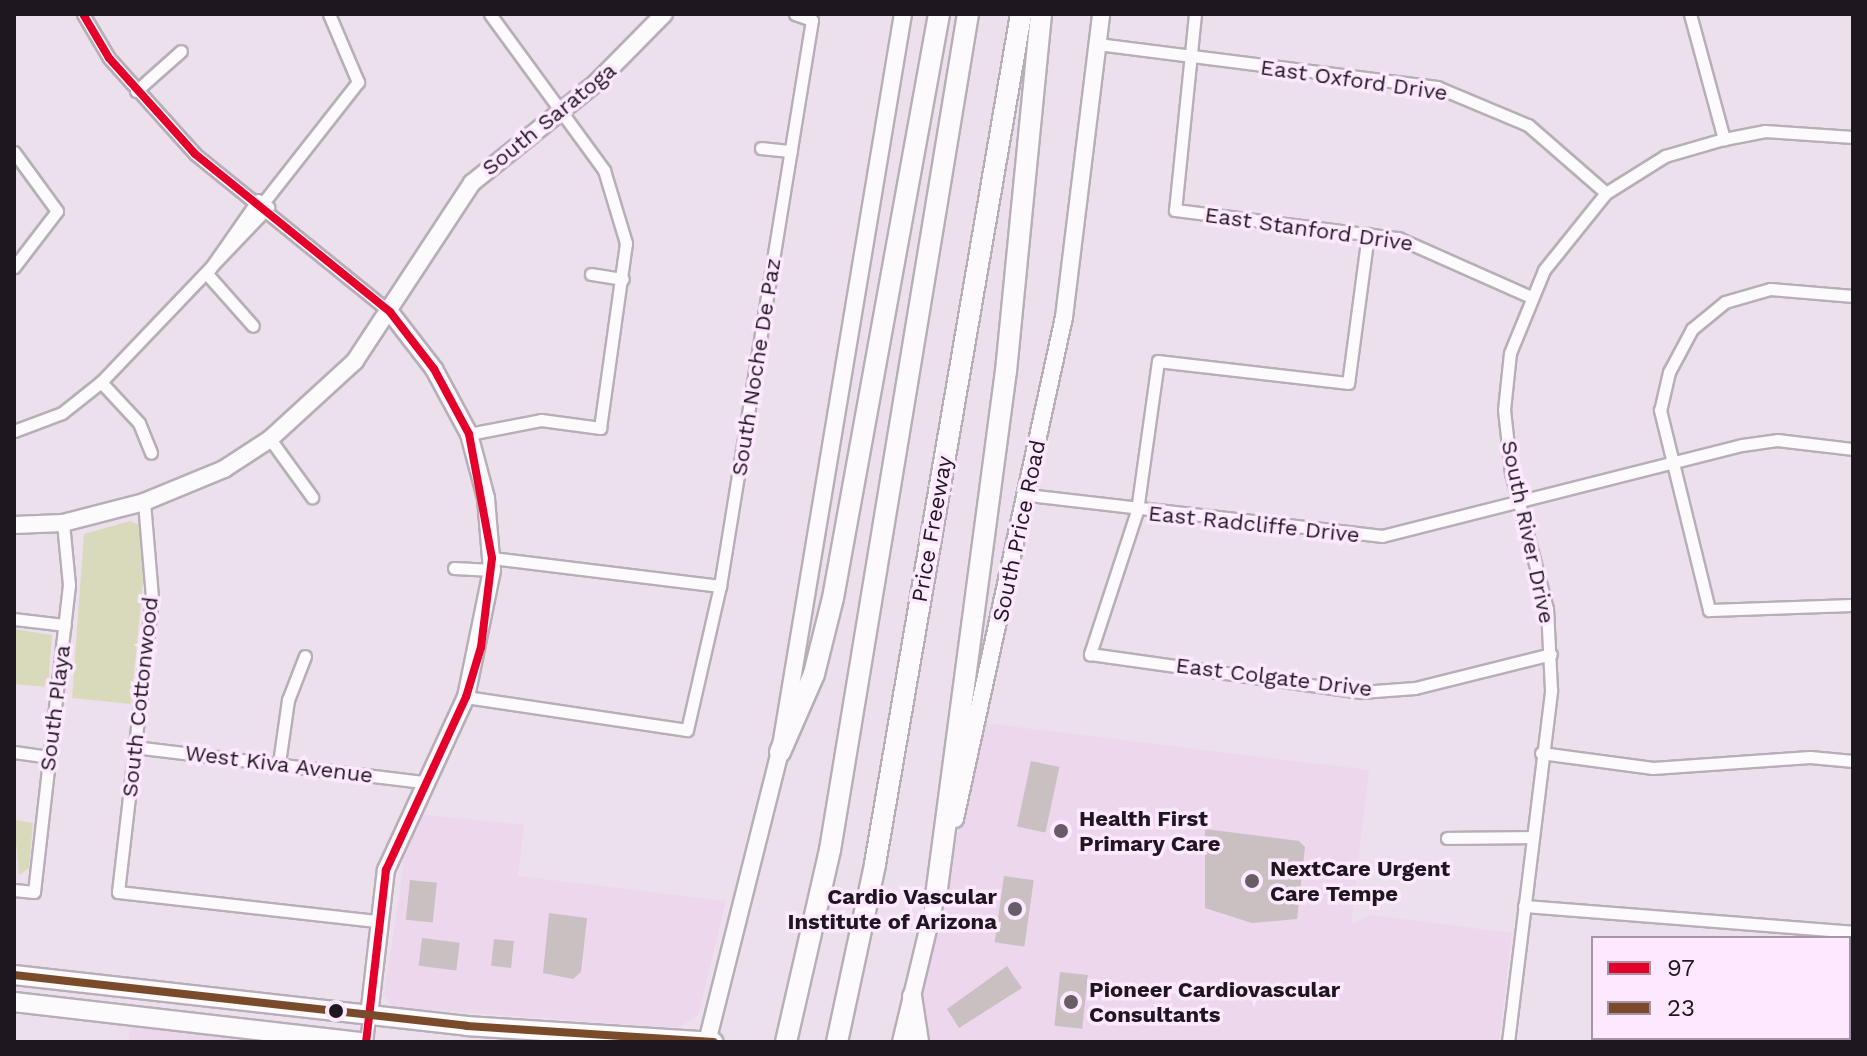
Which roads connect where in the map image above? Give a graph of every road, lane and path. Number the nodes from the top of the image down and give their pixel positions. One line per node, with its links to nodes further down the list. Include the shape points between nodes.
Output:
1 (83, 14): 17 (street)
2 (329, 14): 25 (street, via 358,82)
3 (490, 14): 18 (street)
4 (664, 14): 18 (main road, South Saratoga, via 597,82)
5 (795, 14): 22 (street, South Noche De Paz, via 812,20)
6 (903, 14): 60 (main road)
7 (939, 14): 60 (highway, via 836,585 814,674)
8 (968, 14): 80 (highway, via 830,850)
9 (1021, 14): 81 (highway, Price Freeway, via 875,864)
10 (1041, 14): 69 (highway, via 1005,384)
11 (1101, 14): 14 (main road, South Price Road)
12 (1195, 14): 16 (street)
13 (1690, 14): 20 (street)
14 (1097, 44): 16 (street, East Oxford Drive); 42 (main road, South Price Road, via 1067,301)
15 (181, 51): 17 (street)
16 (1189, 59): 24 (street, East Oxford Drive, via 1437,87 1528,125); 26 (street, East Stanford Drive, via 1175,210)
17 (136, 91): 25 (street, via 195,154)
18 (560, 107): 30 (street, via 619,206); 33 (main road, South Saratoga, via 472,183)
19 (1853, 137): 20 (street, via 1765,131)
20 (1724, 139): 24 (street, via 1665,156)
21 (761, 148): 22 (street)
22 (791, 151): 51 (street, South Noche De Paz)
23 (14, 152): 27 (street, via 57,211)
24 (1606, 193): 31 (street, South River Drive)
25 (263, 204): 28 (street); 33 (street)
26 (1368, 234): 31 (street, East Stanford Drive, via 1433,249); 46 (street, via 1348,383 1158,361)
27 (14, 267)
28 (207, 274): 34 (street); 35 (street)
29 (591, 274): 30 (street)
30 (623, 279): 37 (street, via 600,428 541,420)
31 (1529, 296): 45 (street, South River Drive, via 1510,353 1504,410)
32 (1853, 296): 41 (street, via 1770,289 1725,302 1692,329 1660,410)
33 (390, 312): 37 (main road, via 434,369); 38 (main road, South Saratoga, via 355,361)
34 (253, 326)
35 (101, 382): 36 (street, via 62,413); 40 (street, via 139,423)
36 (14, 431)
37 (469, 434): 49 (main road)
38 (270, 439): 43 (street); 44 (main road, South Saratoga, via 224,469)
39 (1853, 449): 41 (street, East Radcliffe Drive, via 1777,440)
40 (151, 453)
41 (1668, 462): 45 (street, East Radcliffe Drive); 52 (street, via 1709,610)
42 (1028, 495): 46 (street, East Radcliffe Drive); 69 (main road, South Price Road)
43 (312, 497)
44 (144, 502): 47 (main road, South Saratoga); 58 (street, South Cottonwood, via 152,598)
45 (1518, 502): 46 (street, East Radcliffe Drive, via 1382,536); 55 (street, South River Drive, via 1547,609)
46 (1137, 511): 55 (street, East Colgate Drive, via 1090,654 1361,692 1415,688)
47 (63, 523): 48 (main road, South Saratoga); 54 (street, South Playa)
48 (14, 525)
49 (492, 564): 50 (street); 51 (street); 57 (main road)
50 (454, 568)
51 (720, 586): 57 (street, South Noche De Paz, via 687,730)
52 (1853, 605)
53 (14, 619): 54 (street)
54 (65, 625): 62 (street, South Playa)
55 (1551, 654): 61 (street, South River Drive)
56 (305, 656): 64 (street, via 288,700)
57 (466, 697): 65 (main road)
58 (134, 747): 64 (street, West Kiva Avenue); 71 (street, South Cottonwood, via 118,892)
59 (14, 752): 62 (street)
60 (780, 752): 79 (main road)
61 (1541, 753): 63 (street, via 1653,768 1810,757); 66 (street, South River Drive)
62 (49, 757): 68 (street, South Playa, via 34,892)
63 (1853, 761)
64 (279, 763): 65 (street, West Kiva Avenue)
65 (423, 782): 71 (main road, via 388,863)
66 (1533, 837): 67 (street); 70 (street, South River Drive)
67 (1447, 838)
68 (14, 890)
69 (936, 896): 74 (main road, South Price Road)
70 (1524, 906): 72 (street); 84 (street, South River Drive)
71 (378, 921): 76 (main road)
72 (1853, 932)
73 (14, 975): 76 (main road)
74 (912, 996): 82 (main road, South Price Road); 83 (main road)
75 (14, 1002): 77 (main road)
76 (369, 1016): 78 (street); 79 (main road)
77 (360, 1042)
78 (366, 1042)
79 (709, 1042)
80 (786, 1042)
81 (837, 1042)
82 (901, 1042)
83 (919, 1042)
84 (1508, 1042)

